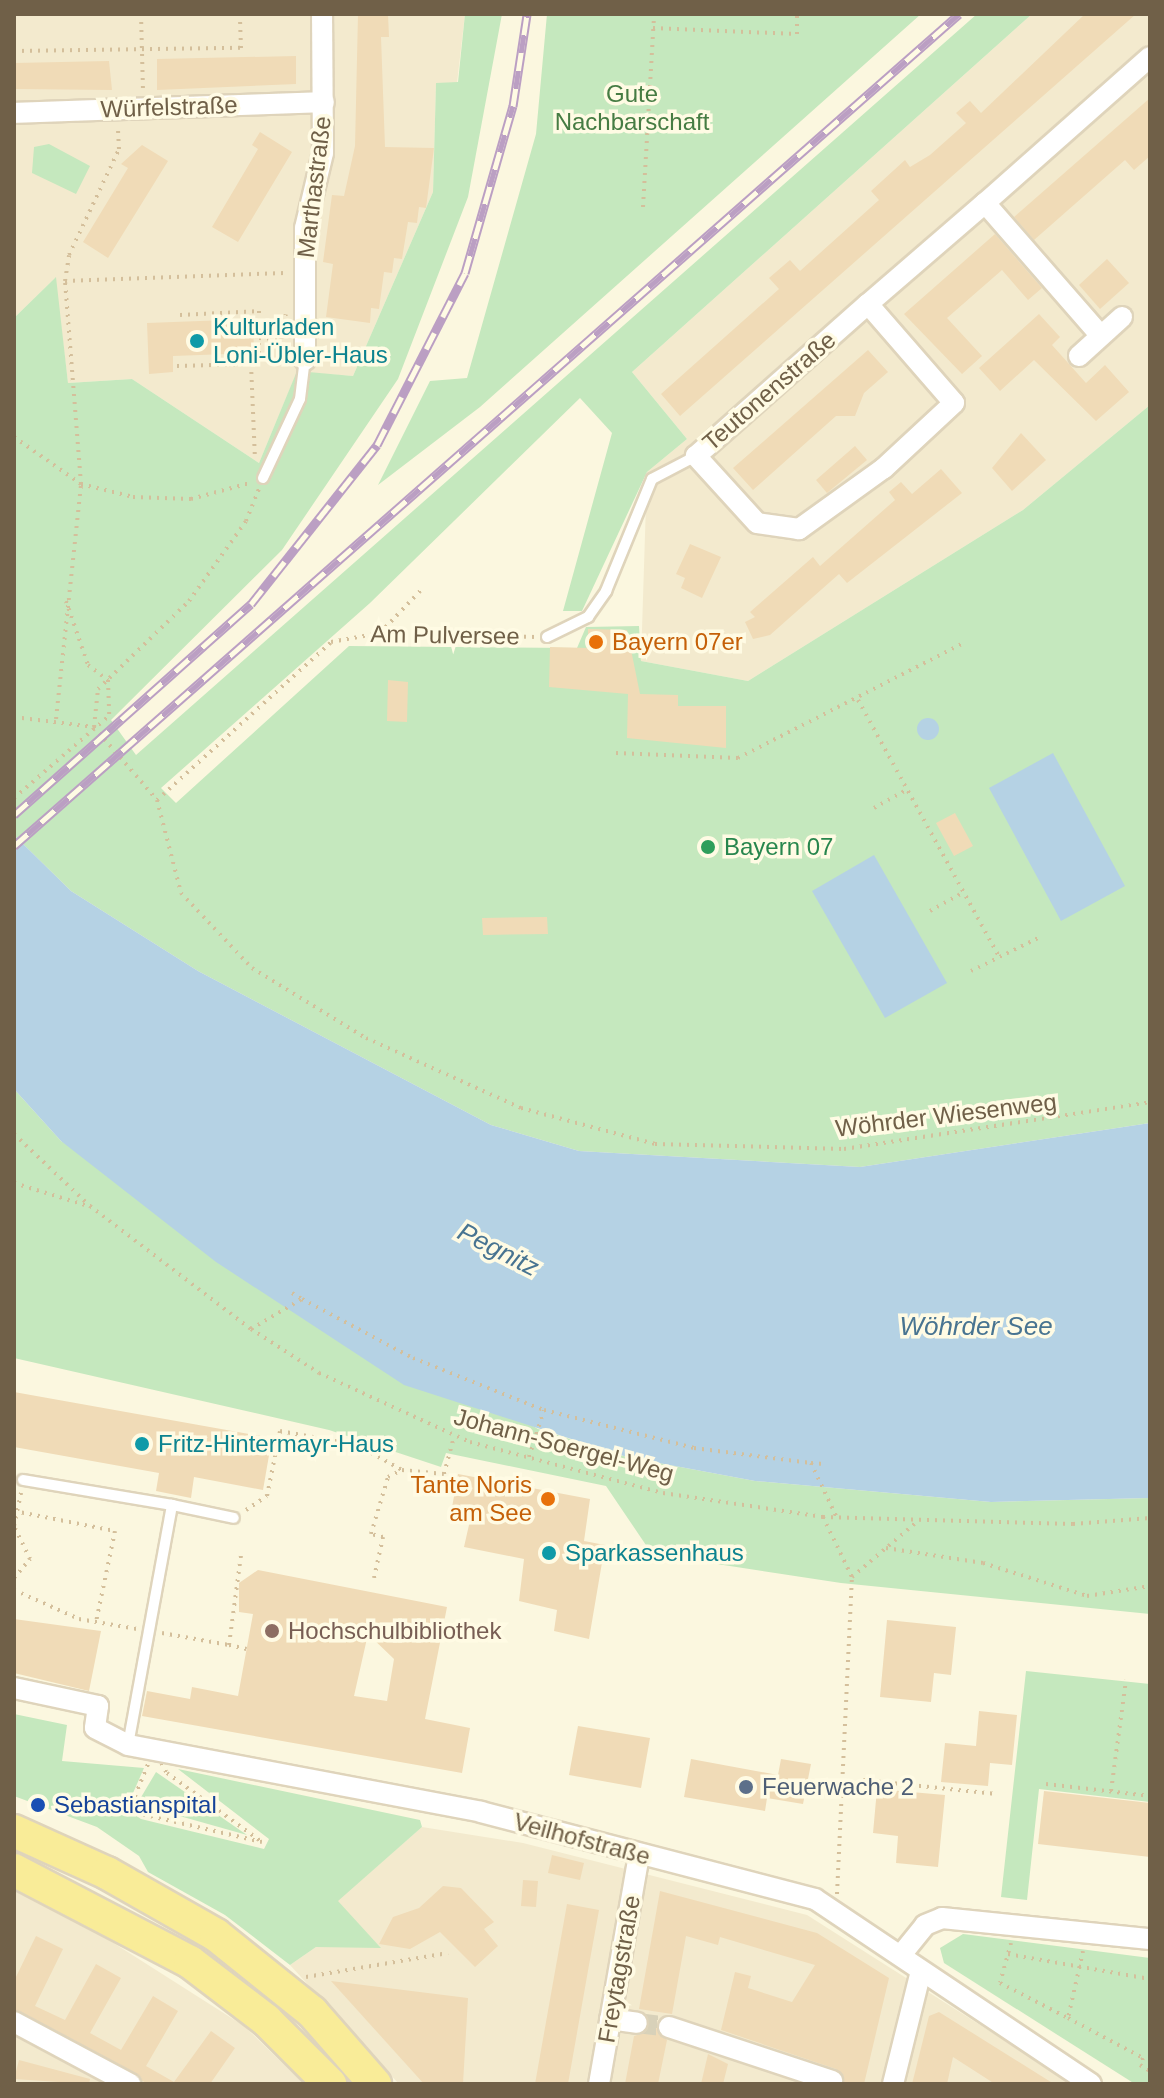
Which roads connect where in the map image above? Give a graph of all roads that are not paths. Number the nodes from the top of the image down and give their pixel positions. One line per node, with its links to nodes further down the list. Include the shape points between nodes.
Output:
1 (322, 14): 3 (street, Marthastraße)
2 (1150, 57): 5 (street, Teutonenstraße)
3 (324, 102): 4 (street, Würfelstraße); 10 (street, Marthastraße, via 304,272)
4 (14, 113)
5 (985, 203): 6 (street, Teutonenstraße); 8 (street)
6 (868, 304): 11 (street, Teutonenstraße); 11 (street, Teutonenstraße, via 954,403 884,468 799,529 757,523)
7 (1122, 317): 8 (street)
8 (1101, 336): 9 (street)
9 (1079, 356)
10 (305, 360): 12 (lane, via 300,399)
11 (696, 456): 13 (lane, Am Pulversee, via 652,479 606,591 588,617)
12 (263, 478)
13 (547, 637)
14 (23, 1480): 15 (lane)
15 (172, 1505): 16 (lane); 18 (lane)
16 (234, 1518)
17 (14, 1688): 18 (street, Veilhofstraße, via 98,1706 95,1728)
18 (128, 1745): 20 (street, Veilhofstraße, via 481,1812)
19 (14, 1831): 32 (main road, via 171,1908 294,1996)
20 (639, 1854): 23 (street, Veilhofstraße, via 836,1909); 25 (street, Freytagstraße)
21 (14, 1870): 31 (main road, via 190,1962 266,2020)
22 (1150, 1939): 23 (street, via 942,1918 925,1925)
23 (901, 1955): 24 (street, Veilhofstraße)
24 (921, 1971): 34 (street); 35 (street, Veilhofstraße)
25 (610, 2019): 27 (street); 33 (street, Freytagstraße)
26 (14, 2022): 30 (street)
27 (637, 2023)
28 (669, 2027): 29 (street)
29 (832, 2081)
30 (130, 2084)
31 (330, 2084)
32 (375, 2084)
33 (599, 2084)
34 (893, 2084)
35 (1091, 2084)

